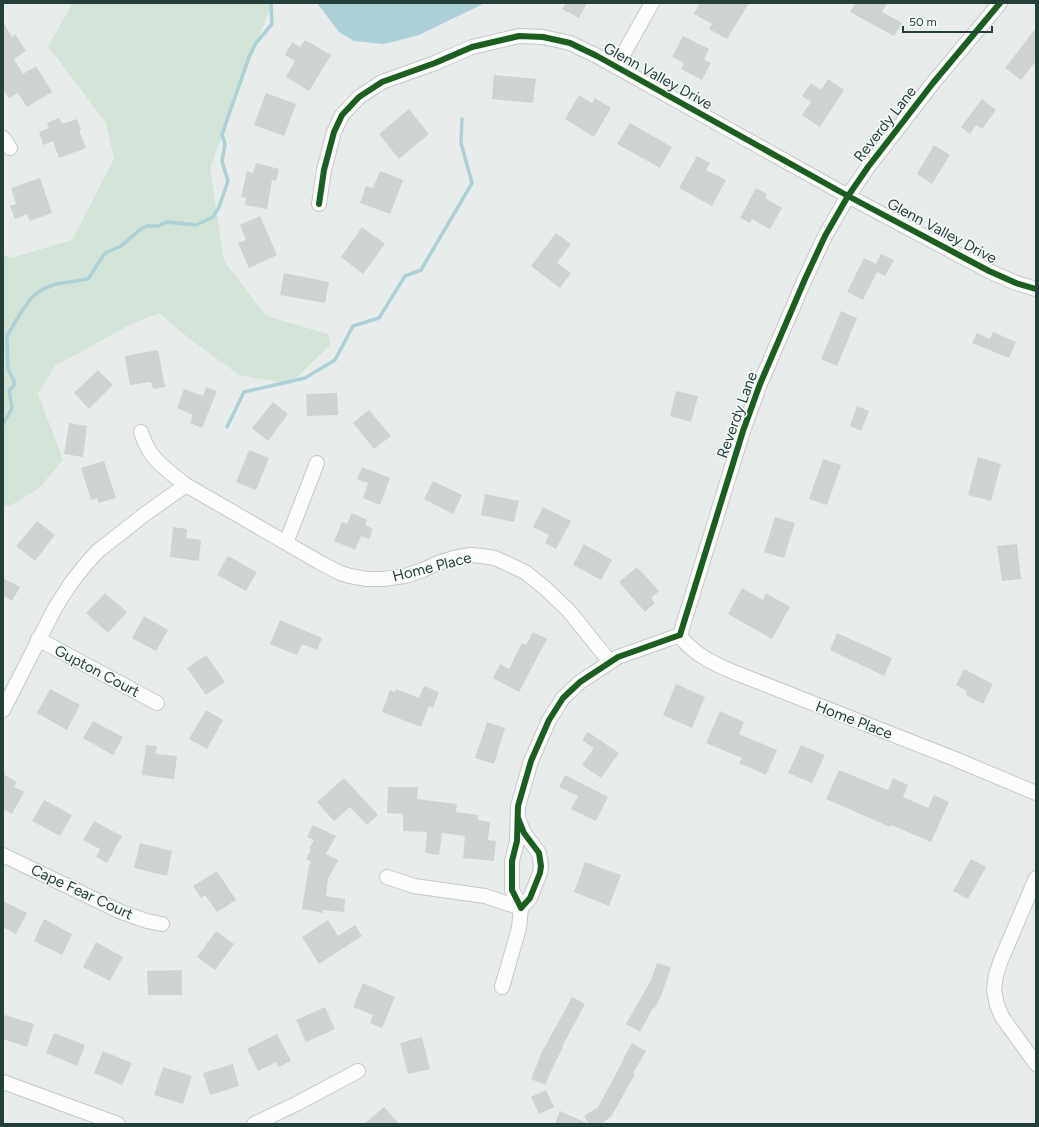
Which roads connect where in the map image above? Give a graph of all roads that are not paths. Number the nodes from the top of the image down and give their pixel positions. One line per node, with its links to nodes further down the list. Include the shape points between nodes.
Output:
1 (652, 3): 3 (street)
2 (1000, 3): 4 (street, Reverdy Lane, via 872,161)
3 (616, 67): 4 (street, Glenn Valley Drive); 5 (street, Glenn Valley Drive, via 570,43 543,36 519,36 472,47 382,82 359,97 342,115 334,132 324,170)
4 (848, 196): 6 (street, Glenn Valley Drive, via 989,272); 11 (street, Reverdy Lane, via 812,264 759,387)
5 (319, 204)
6 (1036, 290)
7 (141, 432): 9 (street, Home Place, via 149,451 165,469)
8 (317, 463): 10 (street)
9 (186, 485): 10 (street, Home Place); 12 (street, via 94,555 71,583)
10 (286, 543): 13 (street, Home Place, via 340,573 367,579 405,576 454,558 495,558 524,572 546,589 569,611)
11 (680, 635): 13 (street); 16 (street, Home Place, via 700,655 731,672)
12 (38, 639): 14 (street, Gupton Court); 15 (street)
13 (610, 662): 17 (street, via 580,682 563,698 549,720 529,766 518,806)
14 (157, 703)
15 (3, 710)
16 (1036, 793)
17 (518, 818): 21 (street, via 517,841 512,861 512,890); 21 (street, via 524,833 539,853 541,866 530,898)
18 (3, 855): 22 (street, Cape Fear Court, via 120,912 147,922)
19 (387, 877): 21 (street, via 414,886 485,896)
20 (1036, 878): 24 (street, via 1001,960 994,990 1002,1017)
21 (521, 908): 23 (street, via 519,928)
22 (162, 924)
23 (502, 987)
24 (1036, 1064)
25 (358, 1071): 28 (street)
26 (3, 1082): 27 (street)
27 (118, 1124)
28 (254, 1124)

